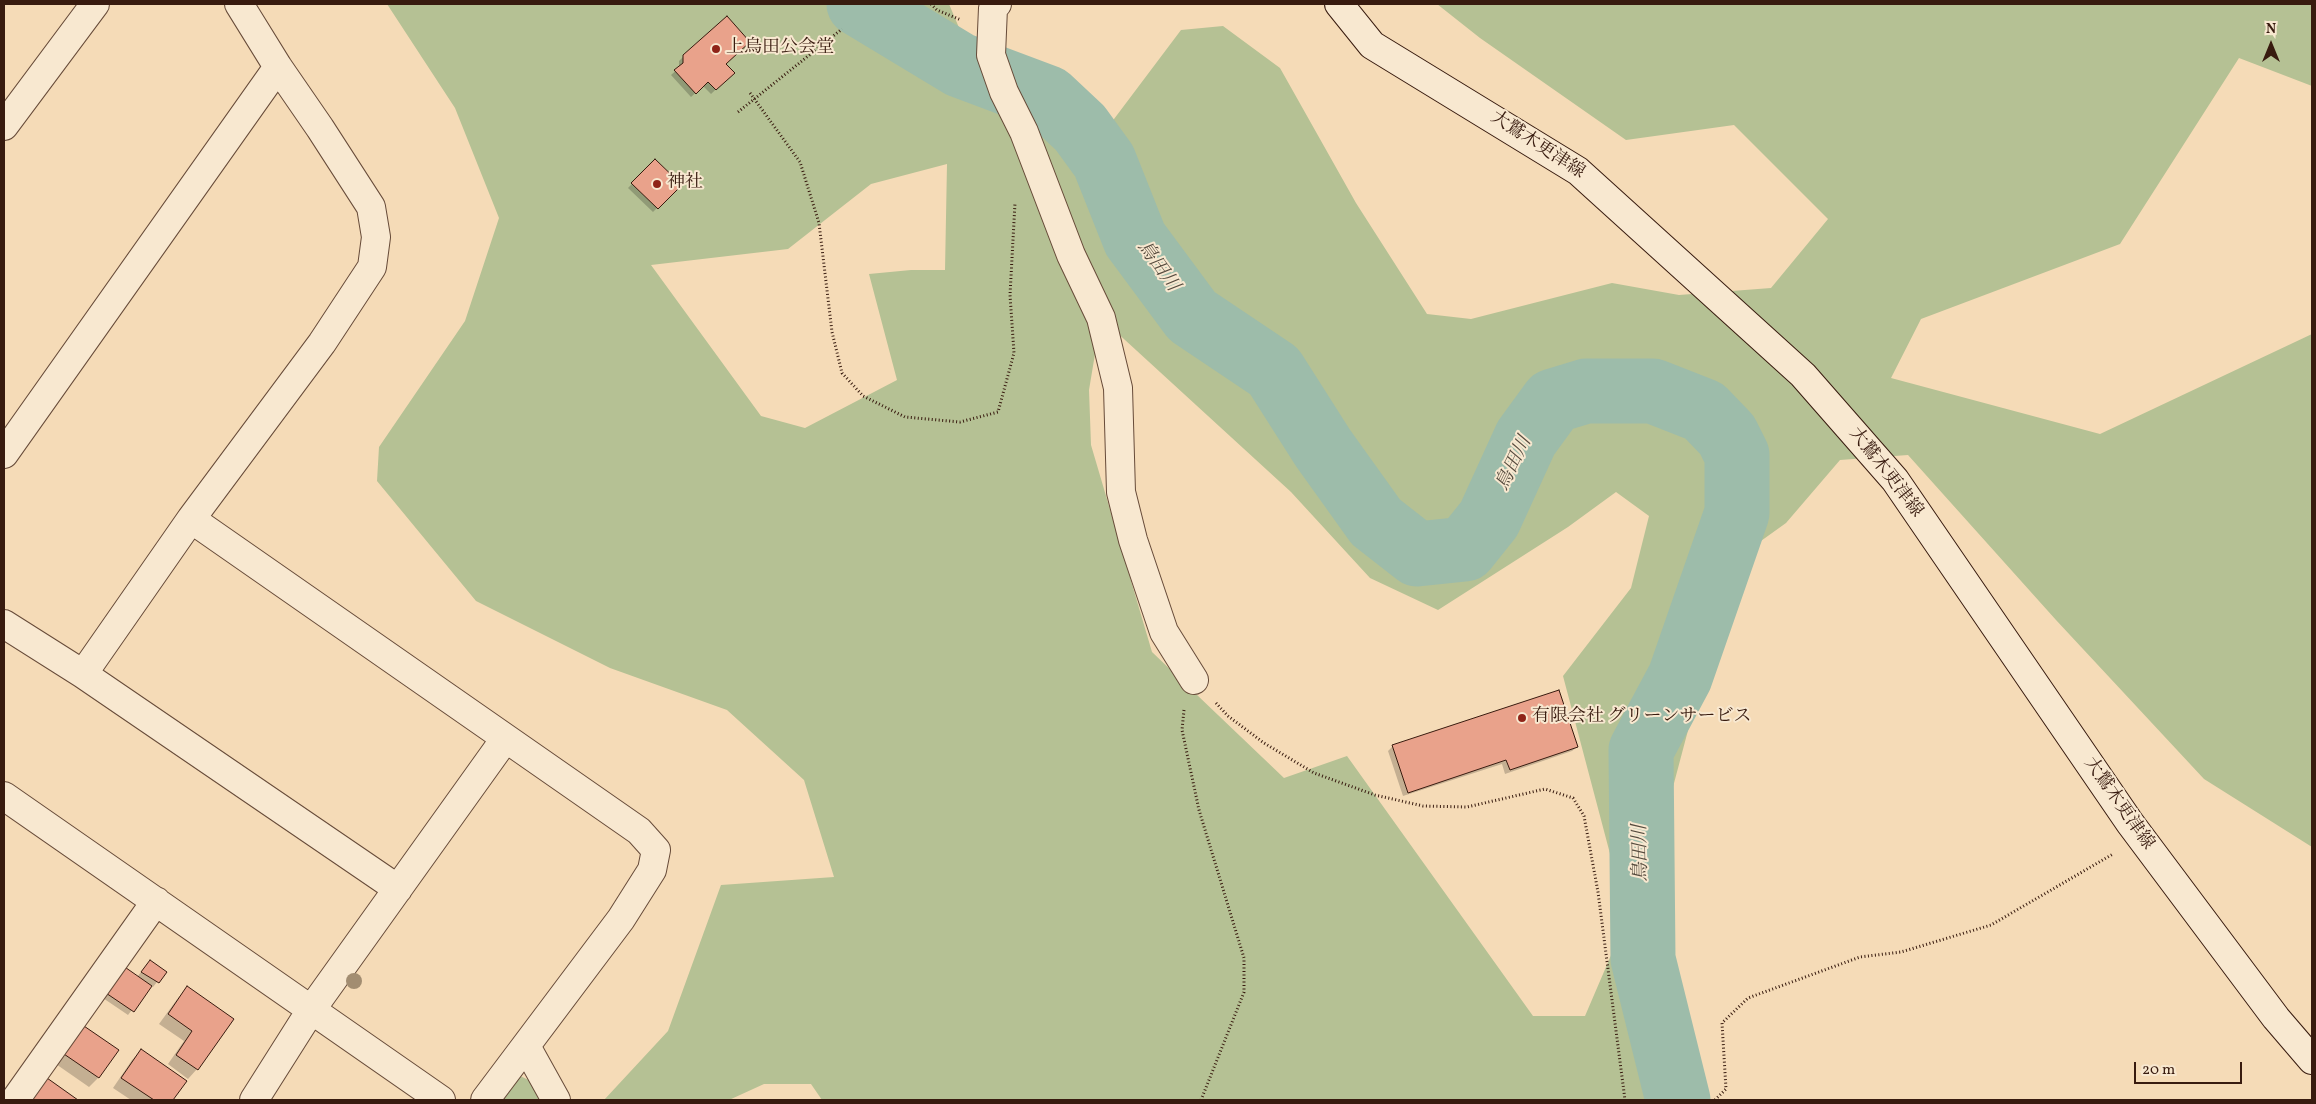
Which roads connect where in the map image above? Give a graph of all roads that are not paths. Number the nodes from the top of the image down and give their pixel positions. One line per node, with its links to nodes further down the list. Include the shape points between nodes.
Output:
1 (95, 4): 6 (street)
2 (239, 4): 5 (street)
3 (997, 4): 11 (street, via 993,8 991,55 1070,255 1101,318 1118,388 1121,492 1133,540 1164,632)
4 (1339, 4): 18 (street, 大鷲木更津線, via 1372,45 1578,171 1803,375 1895,480 2141,837 2276,1018)
5 (278, 67): 7 (street); 8 (street, via 371,207 376,237 372,267 322,342)
6 (4, 126)
7 (7, 442)
8 (191, 519): 10 (street); 12 (street)
9 (4, 624): 10 (street)
10 (83, 674): 14 (street)
11 (1194, 680)
12 (505, 739): 14 (street); 17 (street, via 639,831 656,850 652,870 621,919)
13 (4, 796): 15 (street)
14 (398, 889): 16 (street)
15 (156, 900): 16 (street); 19 (street)
16 (311, 1010): 20 (street); 21 (street)
17 (526, 1046): 22 (street); 23 (street)
18 (2312, 1060)
19 (15, 1100)
20 (254, 1100)
21 (441, 1100)
22 (485, 1100)
23 (556, 1100)

